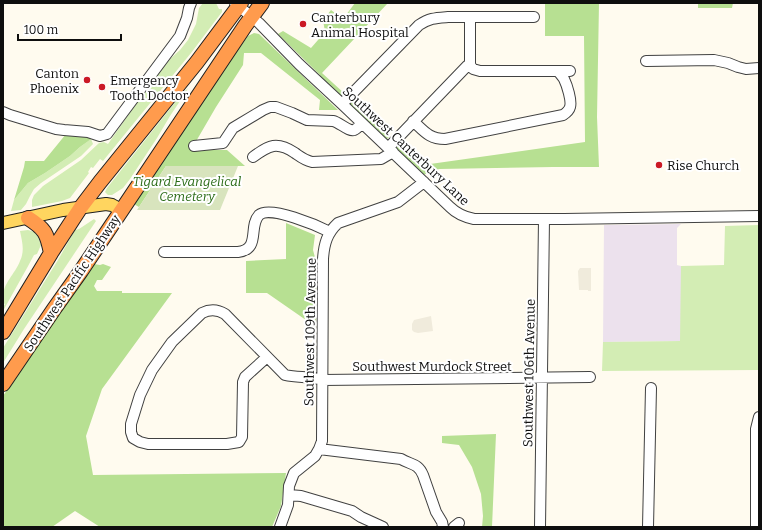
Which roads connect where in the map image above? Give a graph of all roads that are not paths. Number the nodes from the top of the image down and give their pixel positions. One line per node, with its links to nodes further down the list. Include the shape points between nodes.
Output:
1 (191, 3): 13 (street, via 180,36 107,134 100,136 88,132 56,129)
2 (262, 3): 4 (highway, Southwest Pacific Highway)
3 (238, 4): 4 (street, Southwest Canterbury Lane); 20 (highway, via 197,62)
4 (252, 17): 12 (street, Southwest Canterbury Lane); 21 (highway, Southwest Pacific Highway)
5 (470, 17): 6 (street); 8 (street); 12 (street, via 436,18 419,25)
6 (534, 17)
7 (646, 62): 9 (street, via 714,60 746,69)
8 (470, 65): 10 (street, via 480,72); 14 (street, via 466,66)
9 (759, 68)
10 (558, 72): 11 (street); 14 (street, via 563,78 570,100 570,108 563,115 445,139 432,138)
11 (570, 72)
12 (342, 104): 15 (street, Southwest Canterbury Lane)
13 (3, 112)
14 (413, 121): 17 (street)
15 (362, 123): 16 (street, via 352,130 337,122 307,120 270,107 233,128 223,143); 17 (street, Southwest Canterbury Lane)
16 (194, 146)
17 (390, 150): 18 (street, via 381,159 312,162 302,159 286,148 274,146); 19 (street, Southwest Canterbury Lane)
18 (253, 157)
19 (424, 182): 24 (street, Southwest Canterbury Lane, via 464,217); 26 (street, via 398,202 338,223)
20 (81, 207): 21 (main road, via 106,204); 23 (main road); 28 (highway)
21 (121, 210): 34 (highway, Southwest Pacific Highway)
22 (759, 216): 24 (street, Southwest Canterbury Lane)
23 (28, 218): 25 (main road); 28 (highway, via 48,237)
24 (544, 219): 32 (street, Southwest 106th Avenue)
25 (3, 222)
26 (330, 232): 27 (street, via 287,215 264,213 258,216 252,242 244,251); 33 (street, Southwest 109th Avenue, via 325,243 324,255)
27 (164, 252)
28 (51, 253): 29 (highway)
29 (3, 332)
30 (267, 357): 30 (street, Southwest Murdock Street, via 242,382 242,437 239,442 148,444 133,438 130,424 152,370 172,342 202,313 212,310 225,314); 33 (street, Southwest Murdock Street, via 285,375)
31 (590, 377): 32 (street, Southwest Murdock Street)
32 (542, 378): 33 (street, Southwest Murdock Street); 42 (street, Southwest 106th Avenue)
33 (322, 380): 37 (street, Southwest 109th Avenue, via 322,441)
34 (3, 384)
35 (651, 388): 43 (street)
36 (759, 417): 44 (street, via 756,428)
37 (319, 449): 38 (street, via 315,456 294,473); 41 (street, via 401,458 421,469)
38 (289, 495): 39 (street); 40 (street, via 352,511)
39 (280, 527)
40 (383, 527)
41 (443, 527)
42 (540, 527)
43 (648, 527)
44 (756, 527)

